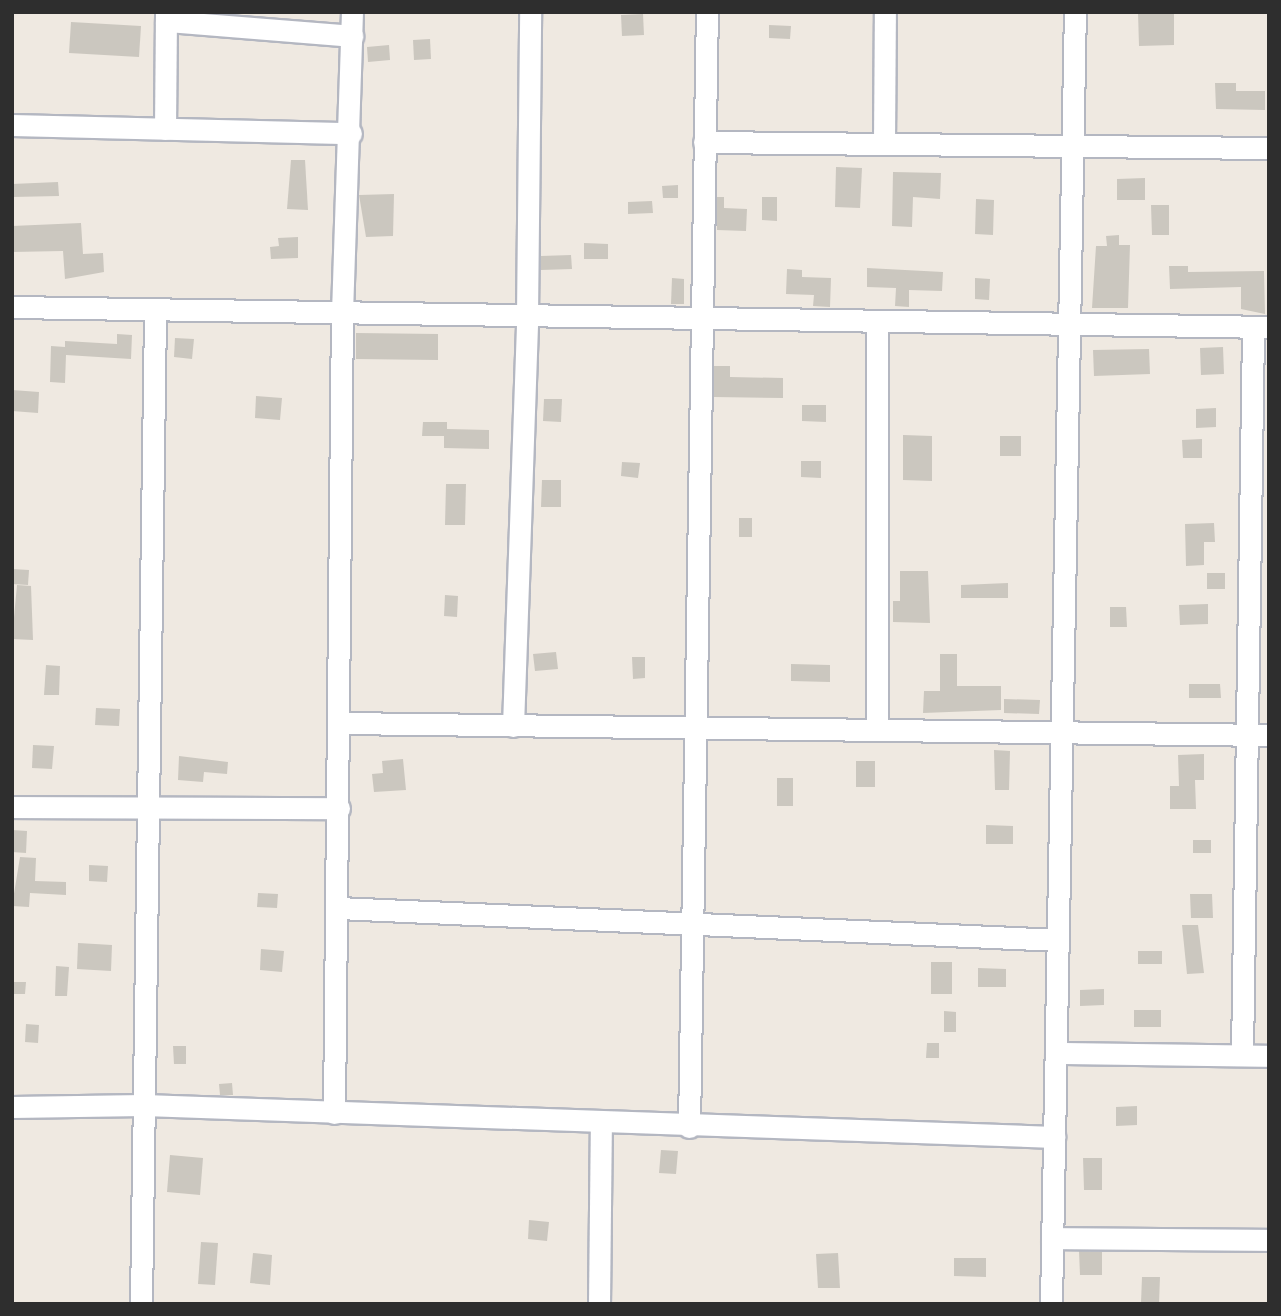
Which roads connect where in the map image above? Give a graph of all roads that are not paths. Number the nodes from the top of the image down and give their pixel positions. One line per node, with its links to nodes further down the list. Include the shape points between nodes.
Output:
1 (352, 12): 7 (street)
2 (530, 12): 18 (street)
3 (707, 12): 11 (street)
4 (886, 12): 12 (street)
5 (1075, 12): 13 (street)
6 (166, 17): 7 (street); 9 (street)
7 (352, 36): 10 (street)
8 (12, 125): 9 (street)
9 (164, 129): 10 (street)
10 (351, 133): 17 (street)
11 (704, 142): 12 (street); 19 (street)
12 (884, 144): 13 (street)
13 (1071, 146): 14 (street); 21 (street)
14 (1269, 148)
15 (12, 307): 16 (street)
16 (155, 309): 17 (street); 31 (street)
17 (342, 313): 18 (street); 23 (street)
18 (527, 316): 19 (street); 24 (street)
19 (701, 318): 20 (street); 25 (street)
20 (877, 321): 21 (street); 26 (street)
21 (1069, 324): 22 (street); 27 (street)
22 (1261, 327): 28 (street)
23 (341, 723): 24 (street); 32 (street)
24 (513, 726): 25 (street)
25 (693, 728): 26 (street); 34 (street)
26 (877, 730): 27 (street)
27 (1062, 733): 28 (street); 35 (street)
28 (1247, 735): 29 (street); 37 (street)
29 (1269, 735)
30 (12, 807): 31 (street)
31 (148, 807): 32 (street); 39 (street)
32 (339, 808): 33 (street)
33 (338, 908): 34 (street); 41 (street)
34 (689, 924): 35 (street); 43 (street)
35 (1058, 940): 36 (street)
36 (1056, 1053): 37 (street); 44 (street)
37 (1242, 1055): 38 (street)
38 (1269, 1056)
39 (144, 1105): 40 (street); 41 (street); 47 (street)
40 (12, 1107)
41 (334, 1113): 42 (street)
42 (601, 1124): 43 (street); 48 (street)
43 (689, 1127): 44 (street)
44 (1054, 1137): 45 (street)
45 (1052, 1238): 46 (street); 49 (street)
46 (1269, 1240)
47 (141, 1304)
48 (599, 1304)
49 (1051, 1304)

